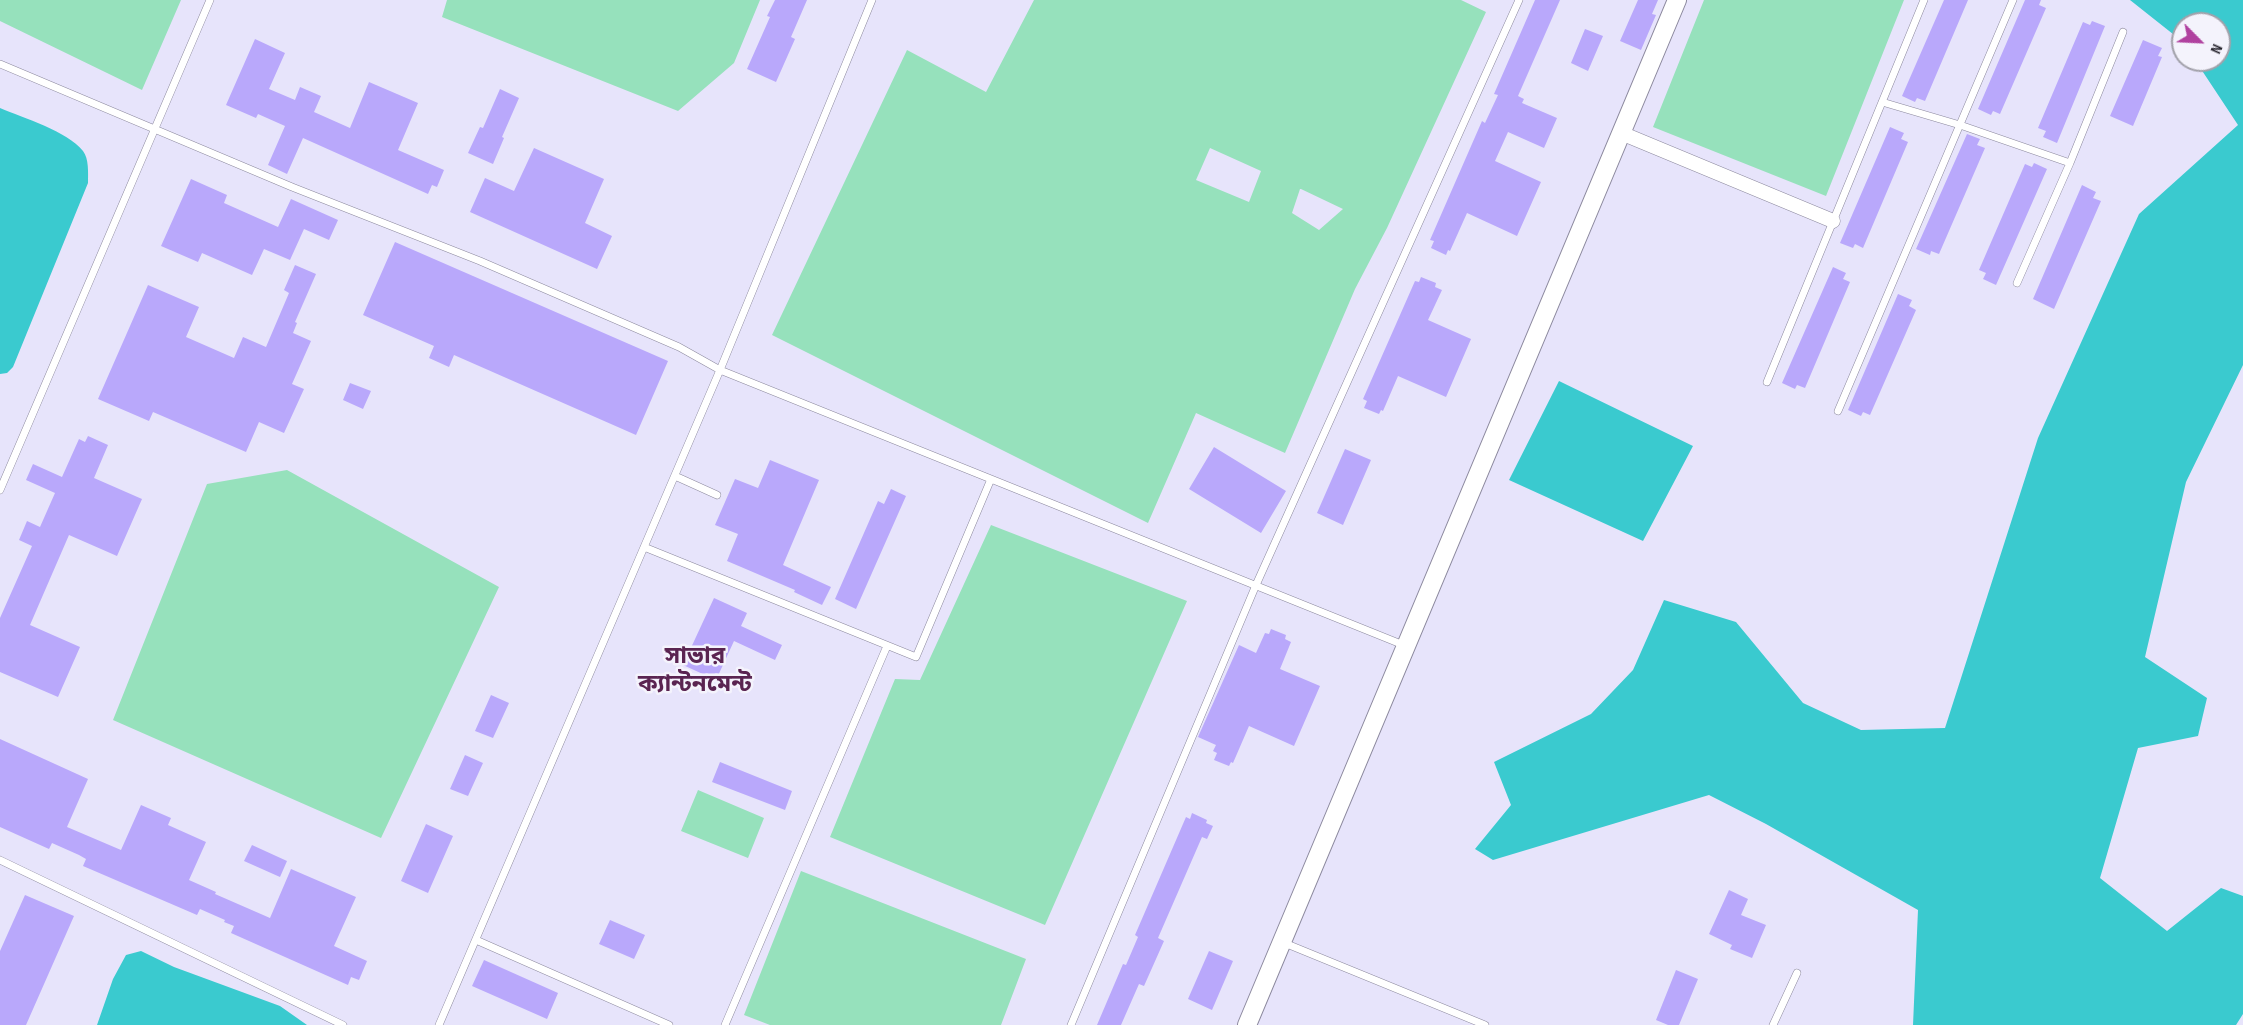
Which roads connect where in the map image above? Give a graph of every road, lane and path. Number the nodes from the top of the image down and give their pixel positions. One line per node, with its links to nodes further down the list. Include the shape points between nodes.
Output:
1 (210, 0): 11 (lane)
2 (872, 0): 16 (lane)
3 (1519, 0): 24 (lane)
4 (1677, 0): 12 (street)
5 (1924, 0): 9 (lane)
6 (2013, 0): 10 (lane)
7 (2123, 32): 13 (lane)
8 (0, 64): 11 (lane)
9 (1882, 102): 10 (lane); 14 (lane)
10 (1960, 125): 13 (lane); 18 (lane)
11 (154, 129): 16 (lane, via 480,261 680,347); 21 (lane)
12 (1621, 133): 14 (street); 26 (street)
13 (2070, 163): 15 (lane)
14 (1833, 221): 17 (lane)
15 (2018, 283)
16 (720, 370): 19 (lane); 20 (lane)
17 (1767, 382)
18 (1838, 411)
19 (675, 476): 22 (lane); 23 (lane)
20 (991, 479): 24 (lane); 25 (lane, via 916,657)
21 (0, 490)
22 (717, 495)
23 (644, 547): 25 (lane); 28 (lane)
24 (1256, 585): 26 (lane); 35 (lane)
25 (888, 646): 34 (lane)
26 (1406, 646): 29 (street)
27 (0, 860): 31 (lane)
28 (476, 940): 32 (lane); 33 (lane)
29 (1282, 942): 36 (street); 37 (lane)
30 (1797, 973): 38 (lane)
31 (343, 1025)
32 (439, 1025)
33 (669, 1025)
34 (725, 1025)
35 (1071, 1025)
36 (1247, 1025)
37 (1485, 1025)
38 (1773, 1025)

